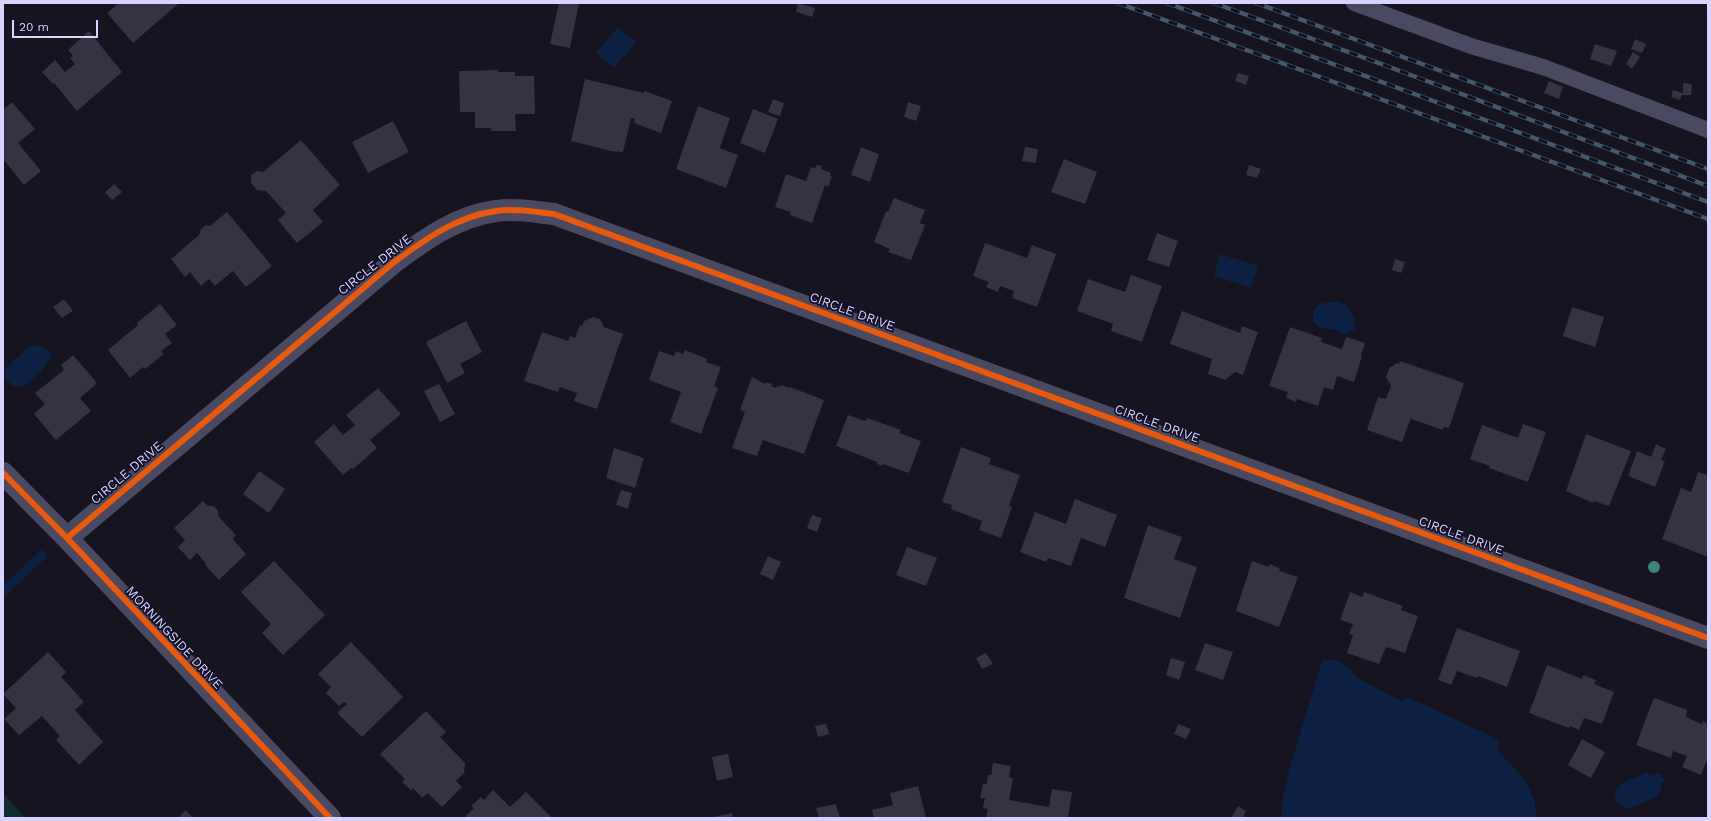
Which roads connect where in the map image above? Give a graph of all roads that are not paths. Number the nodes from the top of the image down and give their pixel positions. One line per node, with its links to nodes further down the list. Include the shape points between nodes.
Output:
1 (1354, 3): 2 (lane, via 1471,46 1543,67)
2 (1708, 130)
3 (3, 473): 4 (street, MORNINGSIDE DRIVE)
4 (67, 538): 5 (street, CIRCLE DRIVE, via 416,246 469,217 497,211 523,210 554,214); 6 (street, MORNINGSIDE DRIVE)
5 (1708, 638)
6 (330, 818)

